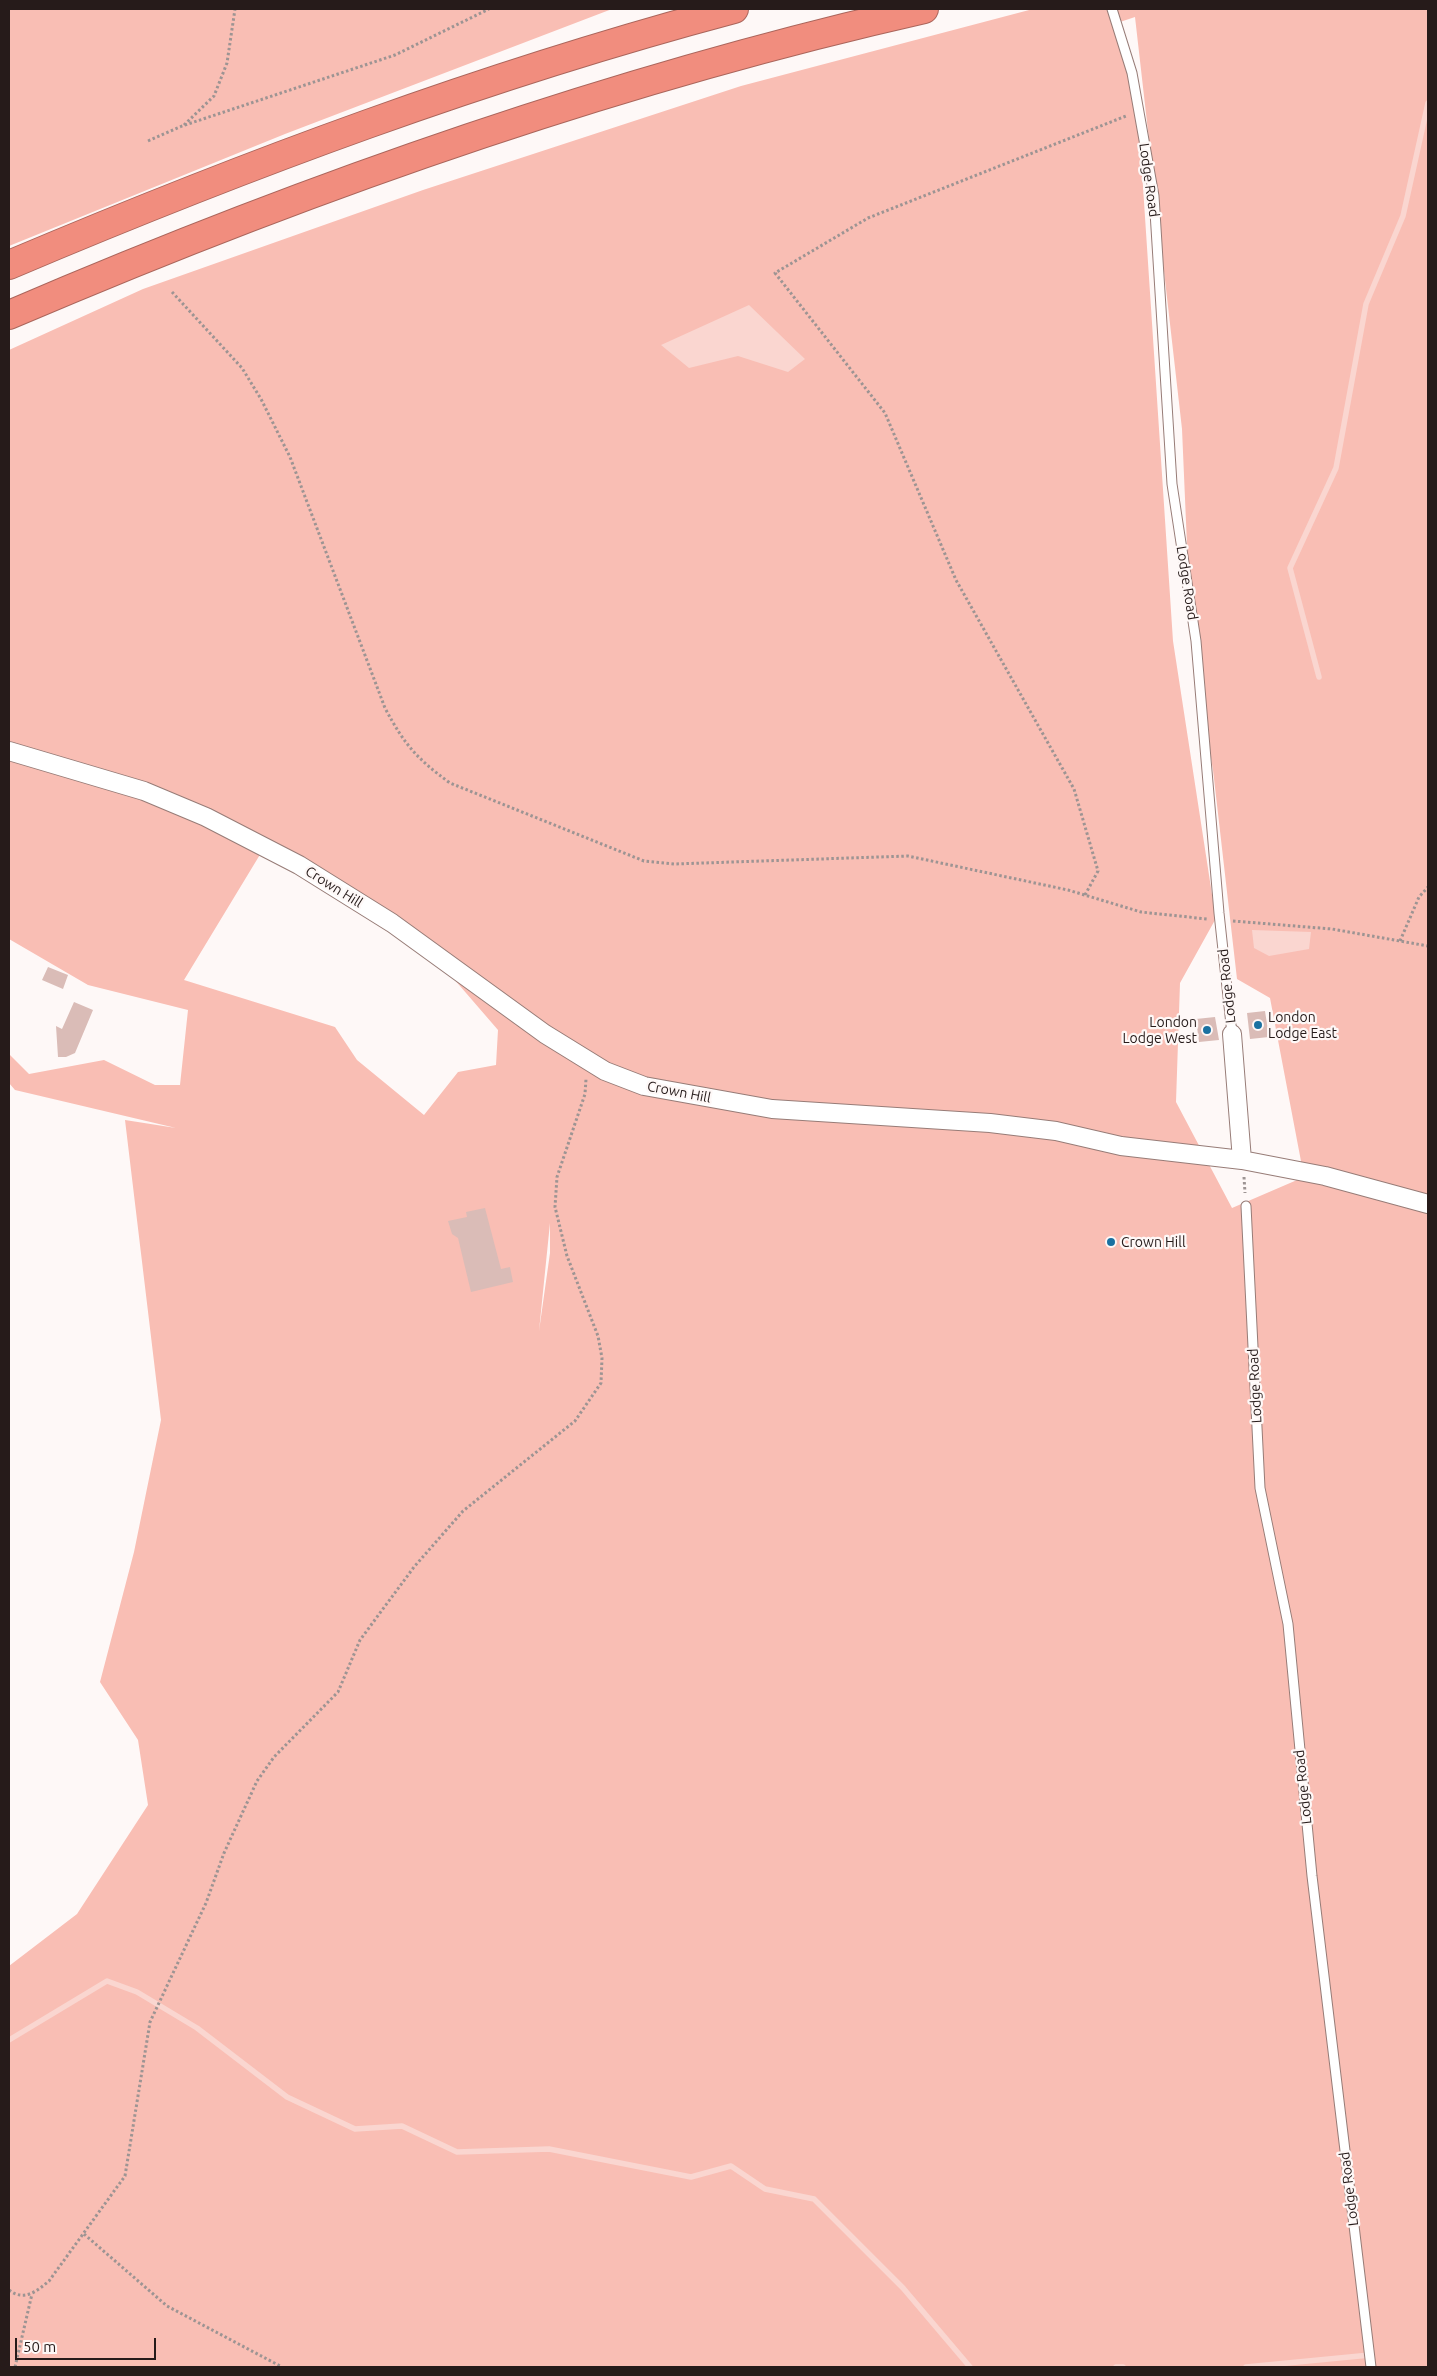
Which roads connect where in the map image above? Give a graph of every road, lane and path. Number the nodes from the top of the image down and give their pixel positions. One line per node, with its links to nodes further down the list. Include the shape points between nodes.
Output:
1 (235, 9): 7 (path, via 227,63 214,96)
2 (489, 9): 7 (path, via 395,55)
3 (734, 9): 9 (highway, via 514,74 353,129 132,213)
4 (924, 9): 11 (highway, via 674,73 467,138 272,208)
5 (1113, 11): 6 (lane, Lodge Road, via 1132,73)
6 (1138, 111): 14 (path, via 868,218 775,273 885,413 956,580 1074,789 1098,871); 15 (lane, Lodge Road, via 1154,196 1172,484 1196,642)
7 (182, 126): 8 (path)
8 (148, 141)
9 (9, 265)
10 (172, 292): 14 (path, via 242,368 261,399 290,457 385,708 398,733 423,763 450,783 644,861 674,864 908,856)
11 (9, 315)
12 (9, 751): 19 (street, Crown Hill, via 144,791 206,817 299,865 392,923 545,1034)
13 (1428, 887): 16 (path, via 1419,896)
14 (1085, 895): 15 (path, via 1141,912)
15 (1220, 920): 16 (path, via 1332,929); 18 (lane, Lodge Road)
16 (1400, 941): 17 (path)
17 (1428, 946)
18 (1232, 1034): 20 (street, Lodge Road)
19 (588, 1060): 20 (street, Crown Hill, via 605,1071 644,1086 772,1109 990,1123 1056,1131 1121,1146); 23 (path, via 585,1094 557,1177 555,1207 567,1256 598,1336 602,1358 601,1383 575,1421 463,1511 414,1567 360,1640 338,1692 274,1756 257,1782 224,1853 206,1903 150,2022 125,2176)
20 (1242, 1160): 21 (street, Crown Hill, via 1325,1176); 22 (path)
21 (1428, 1204)
22 (1246, 1206): 28 (lane, Lodge Road, via 1260,1488 1288,1624 1312,1876)
23 (84, 2234): 25 (path, via 49,2281); 27 (path, via 167,2306)
24 (9, 2290): 25 (path, via 14,2295)
25 (32, 2294): 26 (path)
26 (15, 2367)
27 (282, 2367)
28 (1371, 2367)

